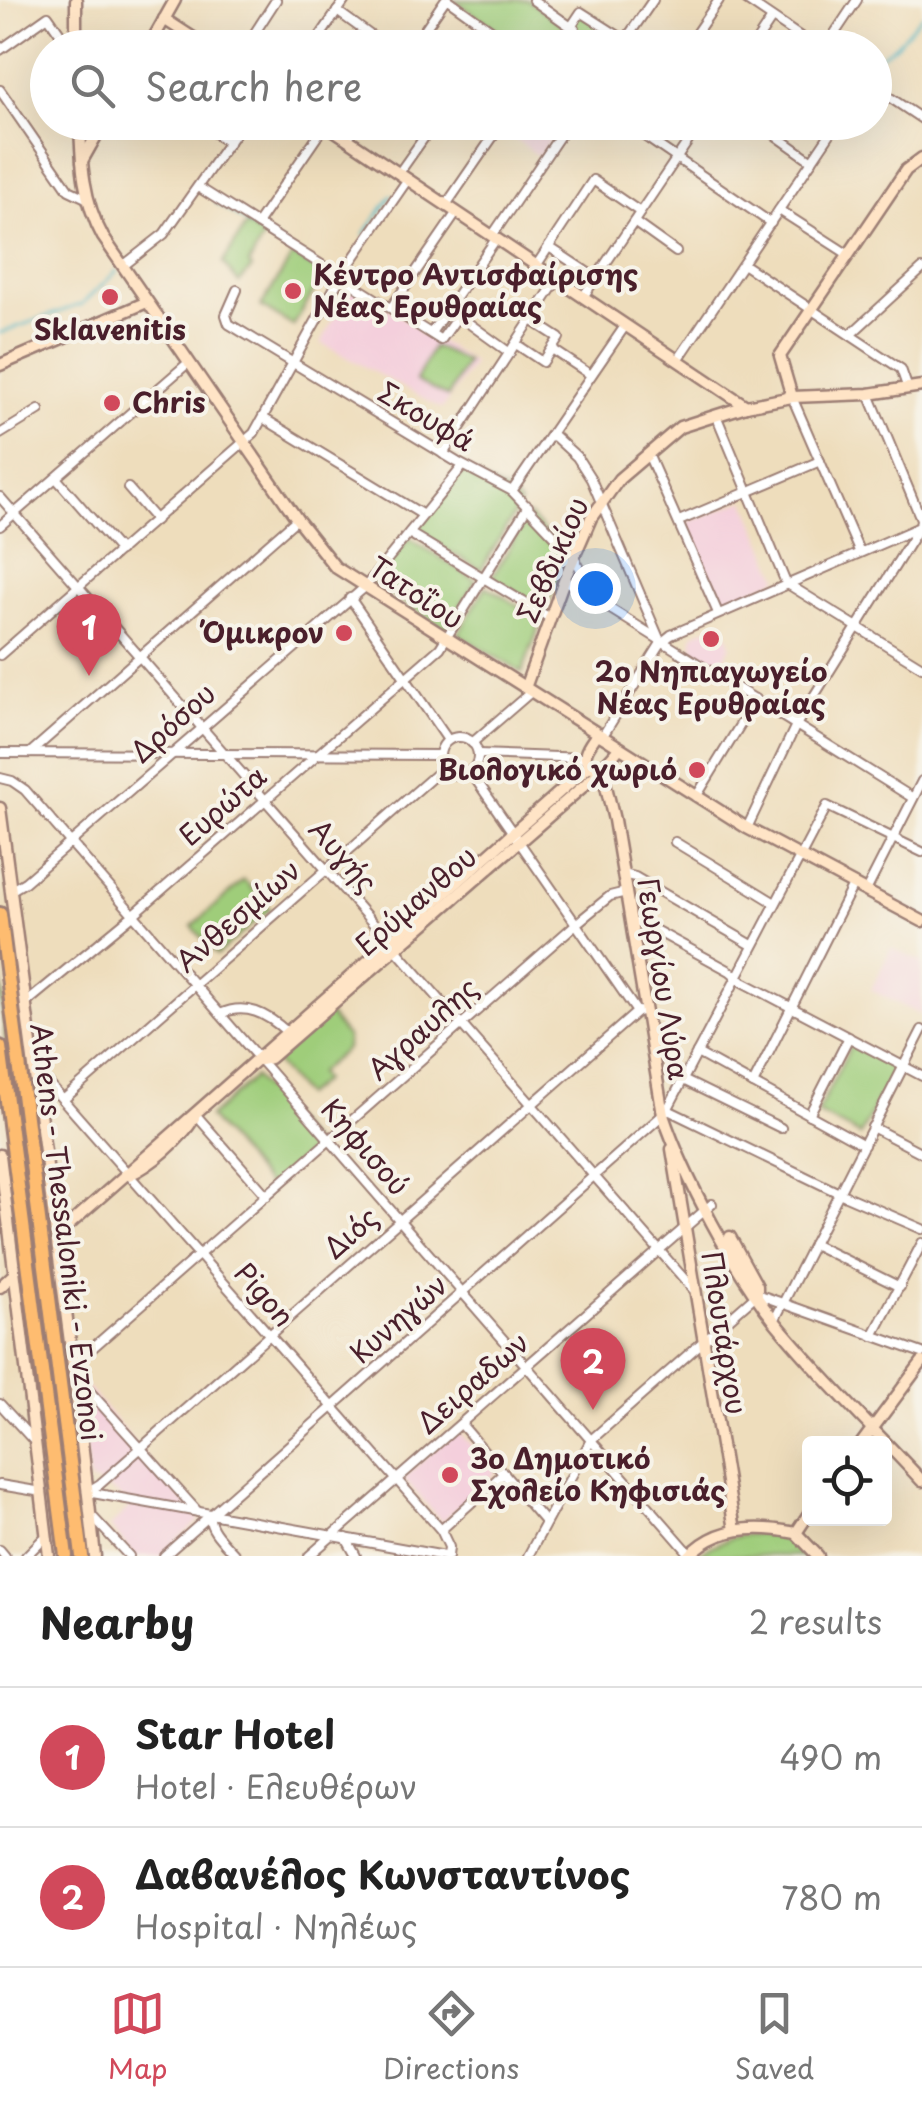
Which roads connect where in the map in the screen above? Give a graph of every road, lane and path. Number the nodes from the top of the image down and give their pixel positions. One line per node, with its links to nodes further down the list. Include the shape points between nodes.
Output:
1 (175, 0): 13 (main road)
2 (276, 0): 19 (street)
3 (345, 0): 11 (street)
4 (447, 0): 22 (street); 23 (street)
5 (532, 0): 14 (street)
6 (652, 0): 26 (street)
7 (719, 0): 27 (street)
8 (746, 0): 12 (street)
9 (855, 1): 30 (street)
10 (74, 4): 16 (main road)
11 (337, 11): 20 (street); 21 (street)
12 (772, 18): 28 (street); 29 (street)
13 (164, 19): 17 (main road); 18 (main road)
14 (571, 27): 24 (street); 25 (street, via 581,12)
15 (58, 30): 31 (street, via 48,16)
16 (75, 30)
17 (158, 30)
18 (181, 30)
19 (257, 30)
20 (324, 30)
21 (363, 30)
22 (425, 30)
23 (491, 30)
24 (575, 30)
25 (605, 30)
26 (632, 30)
27 (698, 30)
28 (764, 30)
29 (790, 30)
30 (836, 30)
31 (0, 50)
32 (0, 90): 35 (street)
33 (892, 99): 34 (street)
34 (922, 119)
35 (30, 134)
36 (34, 140): 57 (street, via 68,190)
37 (80, 140): 53 (main road, Τατοΐου)
38 (94, 140): 53 (main road)
39 (225, 140): 50 (street)
40 (231, 140): 50 (street)
41 (313, 140): 64 (street)
42 (350, 140): 55 (main road)
43 (425, 140): 55 (street)
44 (491, 140): 58 (street)
45 (557, 140): 65 (street)
46 (652, 140): 51 (street)
47 (689, 140): 51 (street)
48 (782, 140): 52 (street)
49 (826, 140): 52 (street)
50 (229, 143): 56 (street)
51 (677, 158): 61 (street); 63 (street)
52 (812, 161): 59 (street)
53 (81, 162): 57 (main road, Τατοΐου)
54 (920, 163): 68 (main road, via 906,170)
55 (404, 176): 58 (main road); 73 (street)
56 (198, 186): 64 (street); 70 (street, via 160,238)
57 (88, 199): 70 (main road, Τατοΐου)
58 (446, 205): 60 (main road)
59 (779, 210): 63 (street); 68 (street)
60 (457, 212): 65 (main road); 79 (street)
61 (640, 212): 62 (street); 66 (street, via 593,180)
62 (634, 222): 67 (street); 74 (street)
63 (771, 222): 69 (street)
64 (257, 224): 73 (street)
65 (494, 237): 71 (main road); 80 (street)
66 (549, 246): 71 (street); 74 (street)
67 (676, 252)
68 (849, 255): 81 (main road)
69 (743, 264): 81 (street); 89 (street)
70 (122, 266): 78 (main road, Τατοΐου)
71 (536, 266): 75 (main road)
72 (922, 269): 86 (street)
73 (341, 276): 79 (street); 91 (street)
74 (596, 278): 77 (street)
75 (557, 280): 77 (main road); 83 (street)
76 (237, 290): 91 (street, Σκουφά, via 229,324)
77 (583, 297): 84 (main road)
78 (147, 302): 90 (main road, Τατοΐου); 92 (main road)
79 (391, 308): 85 (street)
80 (448, 308): 82 (street); 85 (street)
81 (812, 309): 86 (street); 98 (main road, via 780,356)
82 (458, 316): 85 (street, via 442,340); 87 (street)
83 (531, 320): 87 (street); 88 (street, via 560,338)
84 (626, 326): 89 (main road); 93 (street)
85 (430, 333)
86 (850, 335): 95 (street, via 901,369)
87 (513, 348): 88 (street, via 543,362); 106 (street)
88 (552, 349): 93 (street)
89 (678, 360): 96 (main road)
90 (188, 363): 105 (main road, Τατοΐου); 110 (street)
91 (294, 364): 102 (street); 106 (street, Σκουφά)
92 (0, 365)
93 (591, 375): 104 (street)
94 (922, 386): 95 (main road, Σεβδικίου)
95 (908, 388): 97 (main road, Σεβδικίου)
96 (725, 392): 99 (main road); 101 (main road)
97 (868, 394): 98 (main road, Σεβδικίου); 123 (street)
98 (792, 397): 99 (main road, Σεβδικίου); 108 (street)
99 (746, 406): 101 (main road, Σεβδικίου)
100 (39, 410): 103 (street)
101 (721, 414): 107 (main road, Σεβδικίου, via 680,427); 113 (street)
102 (263, 418): 105 (street); 118 (street)
103 (0, 434)
104 (552, 434): 112 (street); 115 (street, via 576,458)
105 (244, 443): 119 (main road, Τατοΐου); 120 (street)
106 (443, 454): 109 (street, Σκουφά)
107 (648, 454): 115 (main road, Σεβδικίου); 121 (street)
108 (820, 461): 113 (street); 126 (street)
109 (463, 466): 112 (street, Σκουφά); 118 (street, Δρόσου)
110 (56, 478): 117 (street); 125 (street)
111 (128, 488): 120 (street)
112 (512, 490): 116 (street, Σκουφά)
113 (746, 493): 121 (street); 130 (street)
114 (0, 497): 117 (street, Αυγής)
115 (602, 502): 127 (main road, Σεβδικίου); 139 (street)
116 (528, 506): 127 (street, Σκουφά); 128 (street, Ευρώτα)
117 (14, 514): 122 (street); 131 (street, Αυγής)
118 (422, 515): 124 (street, Δρόσου)
119 (297, 518): 132 (main road, Τατοΐου, via 334,567); 141 (street)
120 (156, 520): 125 (street)
121 (679, 521): 135 (street)
122 (0, 526)
123 (921, 527): 126 (street); 137 (street)
124 (409, 533): 128 (street); 132 (street, Δρόσου)
125 (120, 550): 131 (street)
126 (859, 551): 130 (street)
127 (574, 555): 129 (main road, Σεβδικίου); 134 (street, Σκουφά)
128 (484, 578): 136 (street); 138 (street, Ευρώτα)
129 (564, 580): 134 (street); 136 (main road, Σεβδικίου)
130 (786, 583): 135 (street); 137 (street)
131 (78, 587): 140 (street); 141 (street, Αυγής)
132 (365, 587): 133 (street, Δρόσου); 138 (main road, Τατοΐου)
133 (350, 598): 143 (street); 147 (street, Δρόσου)
134 (597, 602): 139 (street)
135 (718, 613): 139 (street)
136 (550, 618): 144 (main road, Σεβδικίου)
137 (858, 626): 142 (street); 146 (street)
138 (447, 640): 143 (street, Ευρώτα); 144 (main road, Τατοΐου)
139 (662, 643): 145 (street); 148 (street)
140 (0, 654)
141 (138, 655): 147 (street, Αυγής); 153 (street)
142 (922, 666)
143 (404, 678): 149 (street); 156 (street, Ευρώτα)
144 (528, 690): 148 (main road, Τατοΐου); 150 (street)
145 (756, 700): 146 (street); 164 (street)
146 (796, 725): 165 (street); 168 (street)
147 (201, 727): 154 (street, Δρόσου); 155 (street, Αυγής)
148 (600, 735): 151 (main road, Τατοΐου); 159 (main road)
149 (448, 740): 150 (street); 157 (street)
150 (472, 743): 158 (street)
151 (619, 748): 159 (main road, Ερύμανθου); 164 (main road, Τατοΐου)
152 (0, 753): 153 (street)
153 (30, 753): 154 (street)
154 (172, 754): 155 (street); 172 (street, Δρόσου)
155 (224, 754): 156 (street); 166 (street, Αυγής)
156 (318, 754): 157 (street); 166 (street, Ευρώτα)
157 (440, 754): 160 (street)
158 (478, 754): 159 (street); 161 (street)
159 (595, 764): 169 (main road, Ερύμανθου); 176 (main road, Γεωργίου Λύρα)
160 (444, 767): 161 (street, via 456,774); 175 (street, Ανθεσμίων)
161 (470, 771): 169 (street)
162 (0, 778): 172 (street, Κηφισού, via 24,790)
163 (921, 785): 165 (street)
164 (696, 797): 168 (main road, Τατοΐου)
165 (913, 798): 170 (street)
166 (265, 800): 175 (street, Αυγής); 183 (street, Ευρώτα)
167 (0, 808): 178 (main road)
168 (747, 828): 174 (main road, Τατοΐου)
169 (516, 838): 186 (street); 187 (main road, Ερύμανθου)
170 (893, 838): 173 (street); 174 (street, via 829,806); 179 (street)
171 (676, 842): 181 (street)
172 (70, 844): 178 (street, Δρόσου); 183 (street, Κηφισού)
173 (922, 852)
174 (800, 857): 177 (main road, Τατοΐου); 181 (street)
175 (326, 870): 187 (street, Αυγής); 190 (street, Ανθεσμίων)
176 (623, 874): 180 (main road, Γεωργίου Λύρα); 188 (street)
177 (853, 884): 179 (main road, Τατοΐου); 192 (street)
178 (10, 891): 191 (main road)
179 (866, 891): 184 (main road, Τατοΐου)
180 (626, 892): 185 (main road, Γεωργίου Λύρα); 186 (street, Αγραυλης, via 610,896)
181 (775, 903): 188 (street)
182 (0, 914): 273 (highway, Athens - Thessaloniki - Evzonoi)
183 (133, 915): 190 (street, Κηφισού); 191 (street, Ευρώτα)
184 (922, 921)
185 (631, 922): 189 (street); 193 (main road, Γεωργίου Λύρα)
186 (577, 923): 193 (street); 195 (street, Αγραυλης)
187 (392, 945): 195 (street, Αυγής); 197 (main road, Ερύμανθου); 201 (main road, Ερύμανθου, via 270,1058)
188 (752, 945): 189 (street)
189 (736, 976): 192 (street); 200 (street)
190 (194, 985): 194 (street, Κηφισού); 207 (street, Ανθεσμίων)
191 (26, 1003): 203 (main road)
192 (791, 1007): 198 (street); 206 (street)
193 (641, 1011): 208 (street, Διός); 209 (main road, Γεωργίου Λύρα)
194 (220, 1014): 197 (street, via 252,1010); 201 (street, Κηφισού)
195 (461, 1024): 208 (street, Αυγής); 214 (street, Αγραυλης)
196 (922, 1030): 202 (street)
197 (287, 1032): 201 (main road, Ερύμανθου)
198 (848, 1037): 202 (street); 210 (street)
199 (0, 1047): 277 (highway, Athens - Thessaloniki - Evzonoi)
200 (697, 1053): 205 (street); 206 (street)
201 (259, 1060): 211 (main road, Ερύμανθου); 214 (street, Κηφισού)
202 (904, 1066): 204 (street); 212 (street)
203 (35, 1068): 207 (street, Pigon); 246 (main road)
204 (922, 1076)
205 (683, 1080): 209 (street); 213 (street)
206 (753, 1084): 210 (street)
207 (63, 1100): 219 (street, Pigon)
208 (531, 1104): 220 (street, Αυγής); 224 (street, Διός)
209 (666, 1112): 215 (main road, Γεωργίου Λύρα); 220 (street, Κυνηγών); 221 (street)
210 (809, 1114): 216 (street)
211 (196, 1115): 219 (main road, Ερύμανθου); 222 (street)
212 (872, 1127): 216 (street); 217 (street)
213 (781, 1128)
214 (330, 1141): 222 (street, Αγραυλης); 224 (street, Κηφισού)
215 (673, 1143): 223 (main road, Γεωργίου Λύρα, via 684,1152); 225 (main road, Πλουτάρχου)
216 (864, 1144): 221 (street)
217 (922, 1153)
218 (0, 1156): 253 (main road)
219 (128, 1176): 227 (main road, Ερύμανθου); 231 (street, Pigon)
220 (595, 1177): 230 (street, Αυγής); 236 (street, Κυνηγών)
221 (839, 1193): 226 (street); 228 (street)
222 (267, 1196): 231 (street, Αγραυλης)
223 (709, 1206): 225 (street, Δειραδων); 237 (main road, Γεωργίου Λύρα)
224 (400, 1220): 236 (street, Κηφισού); 240 (street, Διός)
225 (684, 1228): 230 (street, Δειραδων); 235 (main road, Πλουτάρχου)
226 (922, 1229)
227 (62, 1231)
228 (813, 1244): 233 (street); 238 (street)
229 (922, 1244): 233 (street)
230 (659, 1250): 235 (street, Αυγής); 245 (street, Δειραδων)
231 (200, 1256): 240 (street, Pigon); 246 (street, Αγραυλης)
232 (12, 1276): 234 (main road)
233 (900, 1286): 241 (street)
234 (0, 1287)
235 (693, 1289): 242 (main road, Πλουτάρχου)
236 (463, 1293): 245 (street, Κηφισού); 248 (street, Κυνηγών)
237 (758, 1294): 238 (street); 239 (main road, Γεωργίου Λύρα); 242 (street)
238 (783, 1302): 239 (street); 241 (street)
239 (774, 1321): 250 (main road, Γεωργίου Λύρα)
240 (269, 1335): 248 (street, Pigon); 254 (street, Διός)
241 (873, 1336): 243 (street)
242 (702, 1340): 252 (street); 267 (main road, Πλουτάρχου)
243 (922, 1353)
244 (922, 1362): 250 (main road)
245 (527, 1366): 249 (street, Δειραδων); 252 (street, Κηφισού)
246 (74, 1369): 254 (street); 260 (main road)
247 (0, 1404): 253 (street)
248 (332, 1407): 256 (street, Pigon); 263 (street, Κυνηγών)
249 (461, 1424): 255 (street); 256 (street, Δειραδων)
250 (872, 1428): 251 (main road); 257 (main road, Γεωργίου Λύρα)
251 (866, 1436)
252 (591, 1440): 264 (street); 274 (street, Κηφισού)
253 (36, 1443): 259 (main road)
254 (140, 1447): 260 (street, Διός); 261 (street)
255 (504, 1473): 264 (street); 266 (street)
256 (396, 1480): 266 (street, Pigon); 271 (street, Δειραδων)
257 (922, 1481)
258 (0, 1485): 259 (street)
259 (42, 1492): 270 (main road)
260 (87, 1492): 261 (street); 262 (main road)
261 (198, 1512): 263 (street)
262 (90, 1514): 269 (street); 273 (main road)
263 (210, 1514): 271 (street); 279 (street, Κυνηγών); 280 (street, via 213,1529)
264 (545, 1522): 284 (street)
265 (802, 1523): 268 (main road)
266 (441, 1530): 283 (street, Pigon)
267 (735, 1530): 268 (main road); 274 (main road)
268 (796, 1532): 285 (main road)
269 (111, 1534): 273 (street); 278 (street)
270 (46, 1536): 275 (street); 276 (main road)
271 (331, 1536): 272 (street); 281 (street, Δειραδων)
272 (346, 1538): 282 (street); 283 (street)
273 (90, 1553)
274 (689, 1555)
275 (26, 1556)
276 (49, 1556)
277 (66, 1556)
278 (130, 1556)
279 (164, 1556)
280 (236, 1556)
281 (309, 1556)
282 (356, 1556)
283 (447, 1556)
284 (528, 1556)
285 (818, 1556)

